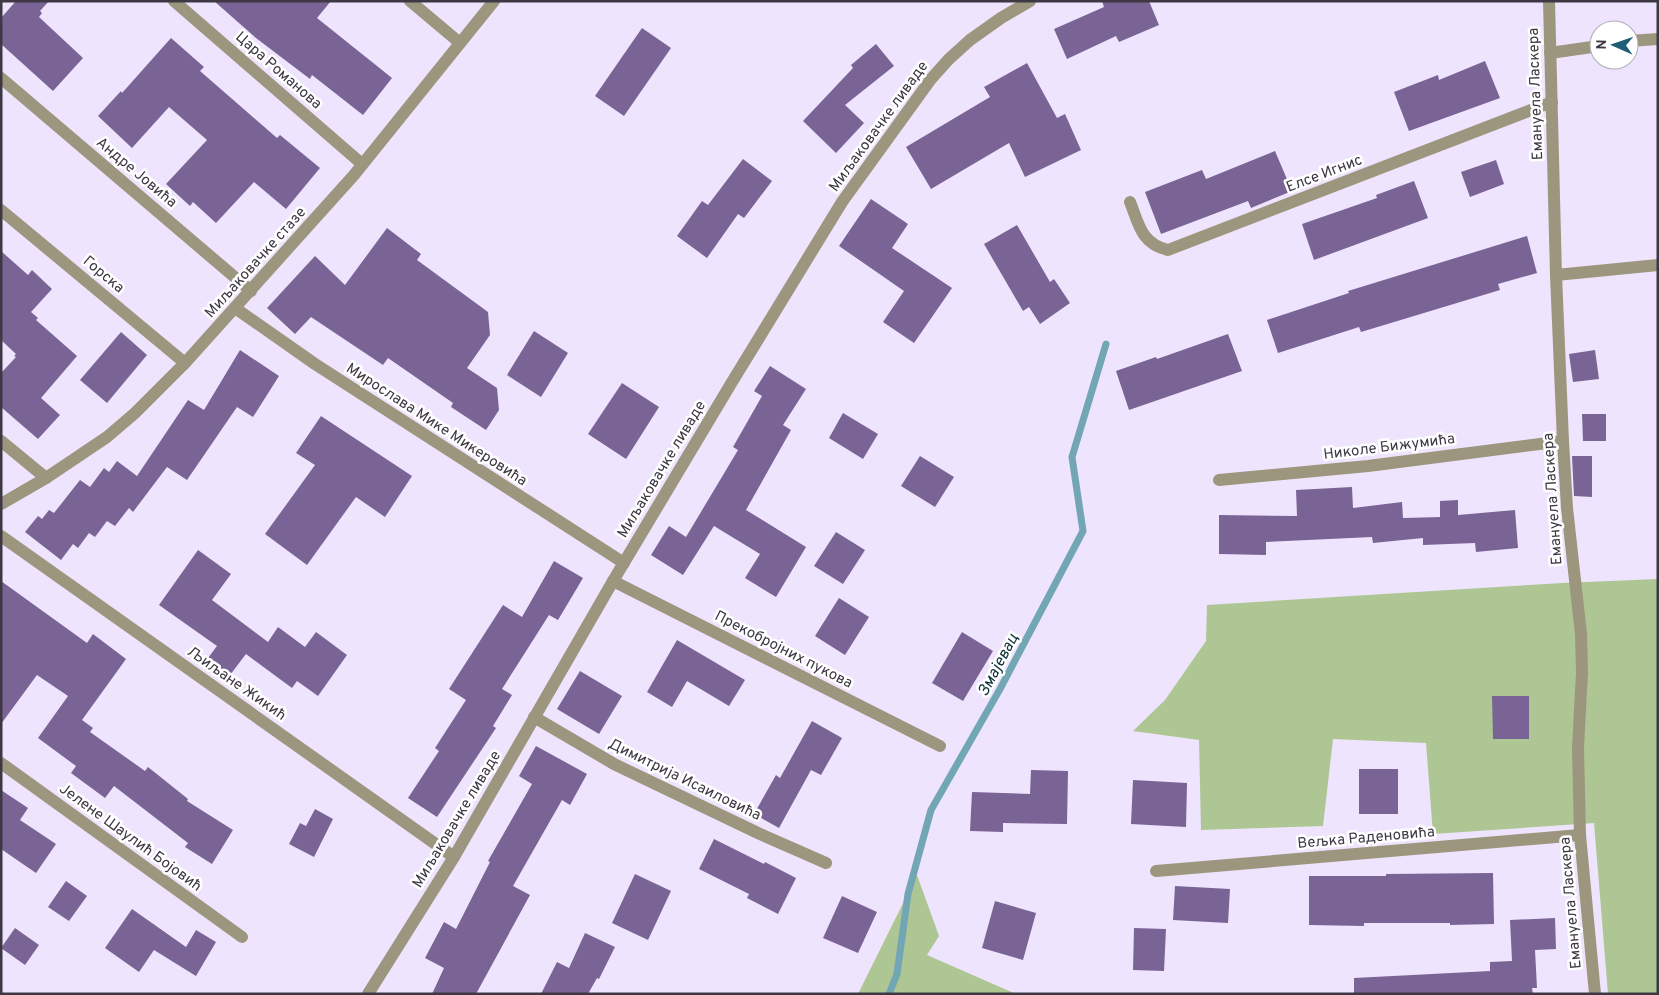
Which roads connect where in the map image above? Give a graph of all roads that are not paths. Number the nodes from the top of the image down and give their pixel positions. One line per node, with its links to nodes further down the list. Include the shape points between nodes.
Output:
1 (174, 1): 13 (street, Цара Романова)
2 (410, 1): 8 (street)
3 (494, 1): 8 (street, Миљаковачке стазе)
4 (1030, 1): 27 (street, Миљаковачке ливаде, via 970,40 949,59 884,143 837,210)
5 (1549, 1): 10 (street, Емануела Ласкера)
6 (1658, 39): 7 (street)
7 (1639, 40)
8 (460, 43): 13 (street, Миљаковачке стазе)
9 (1589, 47): 10 (street)
10 (1550, 53): 12 (street, Емануела Ласкера)
11 (1, 78): 18 (street, Андре Јовића)
12 (1552, 102): 14 (street, Елсе Игнис, via 1168,250 1156,247 1144,236); 17 (street, Емануела Ласкера)
13 (362, 164): 18 (street, Миљаковачке стазе)
14 (1130, 202)
15 (1, 210): 20 (street, Горска)
16 (1658, 265): 17 (street)
17 (1556, 275): 22 (street, Емануела Ласкера)
18 (251, 291): 19 (street, Миљаковачке стазе)
19 (235, 308): 20 (street, Миљаковачке стазе); 27 (street, Мирослава Мике Микеровића, via 315,364)
20 (185, 363): 23 (street, Миљаковачке стазе, via 107,437)
21 (1, 441): 23 (street)
22 (1563, 441): 24 (street, Николе Бижумића, via 1368,466); 32 (street, Емануела Ласкера, via 1568,518 1582,634 1578,748)
23 (46, 478): 25 (street, Миљаковачке стазе)
24 (1219, 480)
25 (1, 504)
26 (1, 536): 33 (street, Љиљане Жикић)
27 (624, 563): 28 (street, Миљаковачке ливаде)
28 (613, 581): 29 (street, Миљаковачке ливаде); 30 (street, Прекобројних пукова)
29 (534, 717): 33 (street, Миљаковачке ливаде); 34 (street, Димитрија Исаиловића, via 614,764)
30 (940, 746)
31 (1, 763): 36 (street, Јелене Шаулић Бојовић)
32 (1580, 835): 35 (street, Вељка Раденовића); 38 (street, Емануела Ласкера)
33 (454, 857): 37 (street, Миљаковачке ливаде)
34 (826, 863)
35 (1156, 871)
36 (242, 937)
37 (368, 994)
38 (1595, 994)

